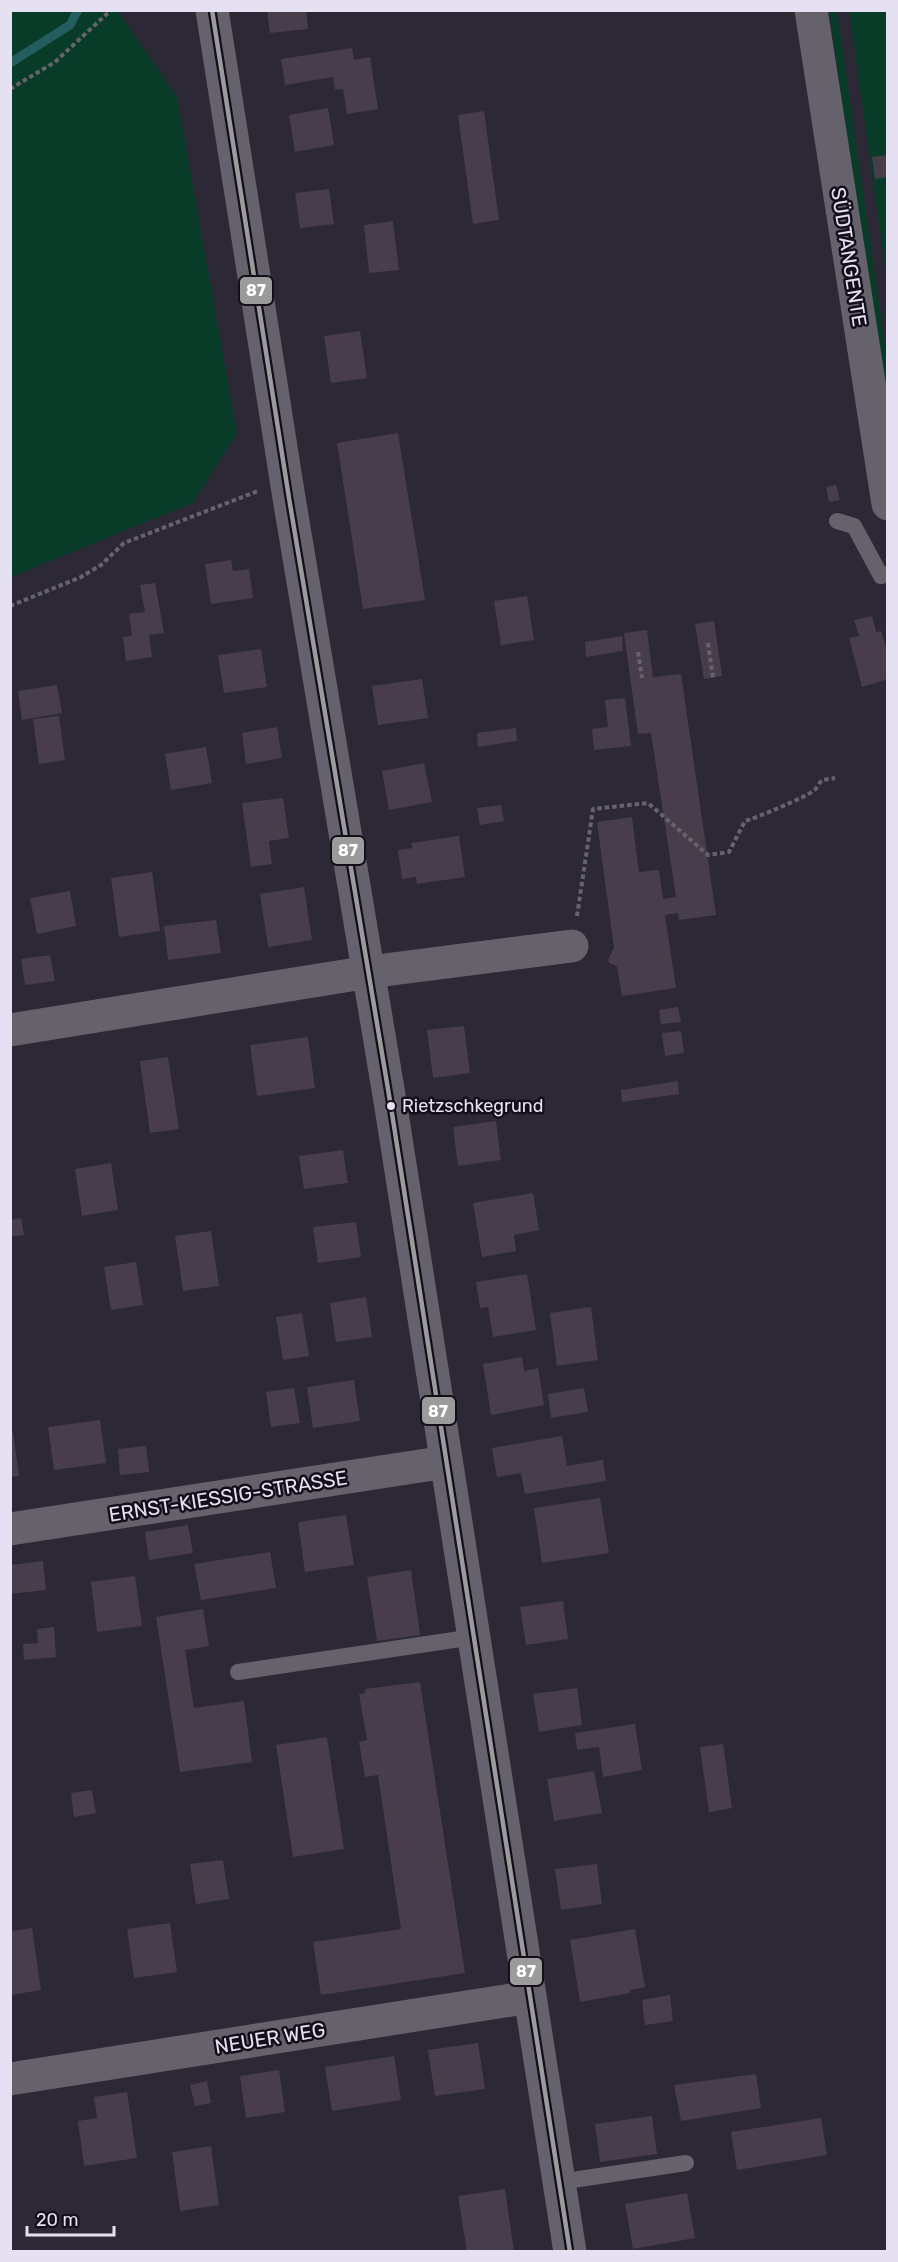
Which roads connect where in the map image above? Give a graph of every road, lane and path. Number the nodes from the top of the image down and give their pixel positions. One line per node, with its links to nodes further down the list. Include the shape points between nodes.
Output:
1 (111, 10): 4 (path, via 55,62)
2 (212, 10): 6 (street)
3 (811, 10): 5 (street, SÜDTANGENTE)
4 (10, 89)
5 (881, 415): 7 (street, SÜDTANGENTE)
6 (286, 480): 10 (path, via 124,543 81,577); 17 (street)
7 (888, 504)
8 (837, 521): 9 (lane, via 854,526 881,576)
9 (888, 574)
10 (10, 606)
11 (708, 643): 14 (path)
12 (638, 652): 13 (path)
13 (642, 678)
14 (713, 678)
15 (835, 778): 16 (path, via 822,780 812,793 786,802 776,811 745,820 729,852 708,855 648,803 593,809)
16 (572, 946): 17 (street)
17 (369, 972): 18 (street); 19 (street)
18 (10, 1030)
19 (446, 1462): 20 (street, ERNST-KIESSIG-STRASSE); 21 (street)
20 (10, 1529)
21 (474, 1637): 22 (lane); 23 (street)
22 (238, 1672)
23 (530, 1997): 24 (street, NEUER WEG); 26 (street)
24 (10, 2079)
25 (686, 2163): 26 (lane)
26 (559, 2182): 27 (street)
27 (570, 2252)

